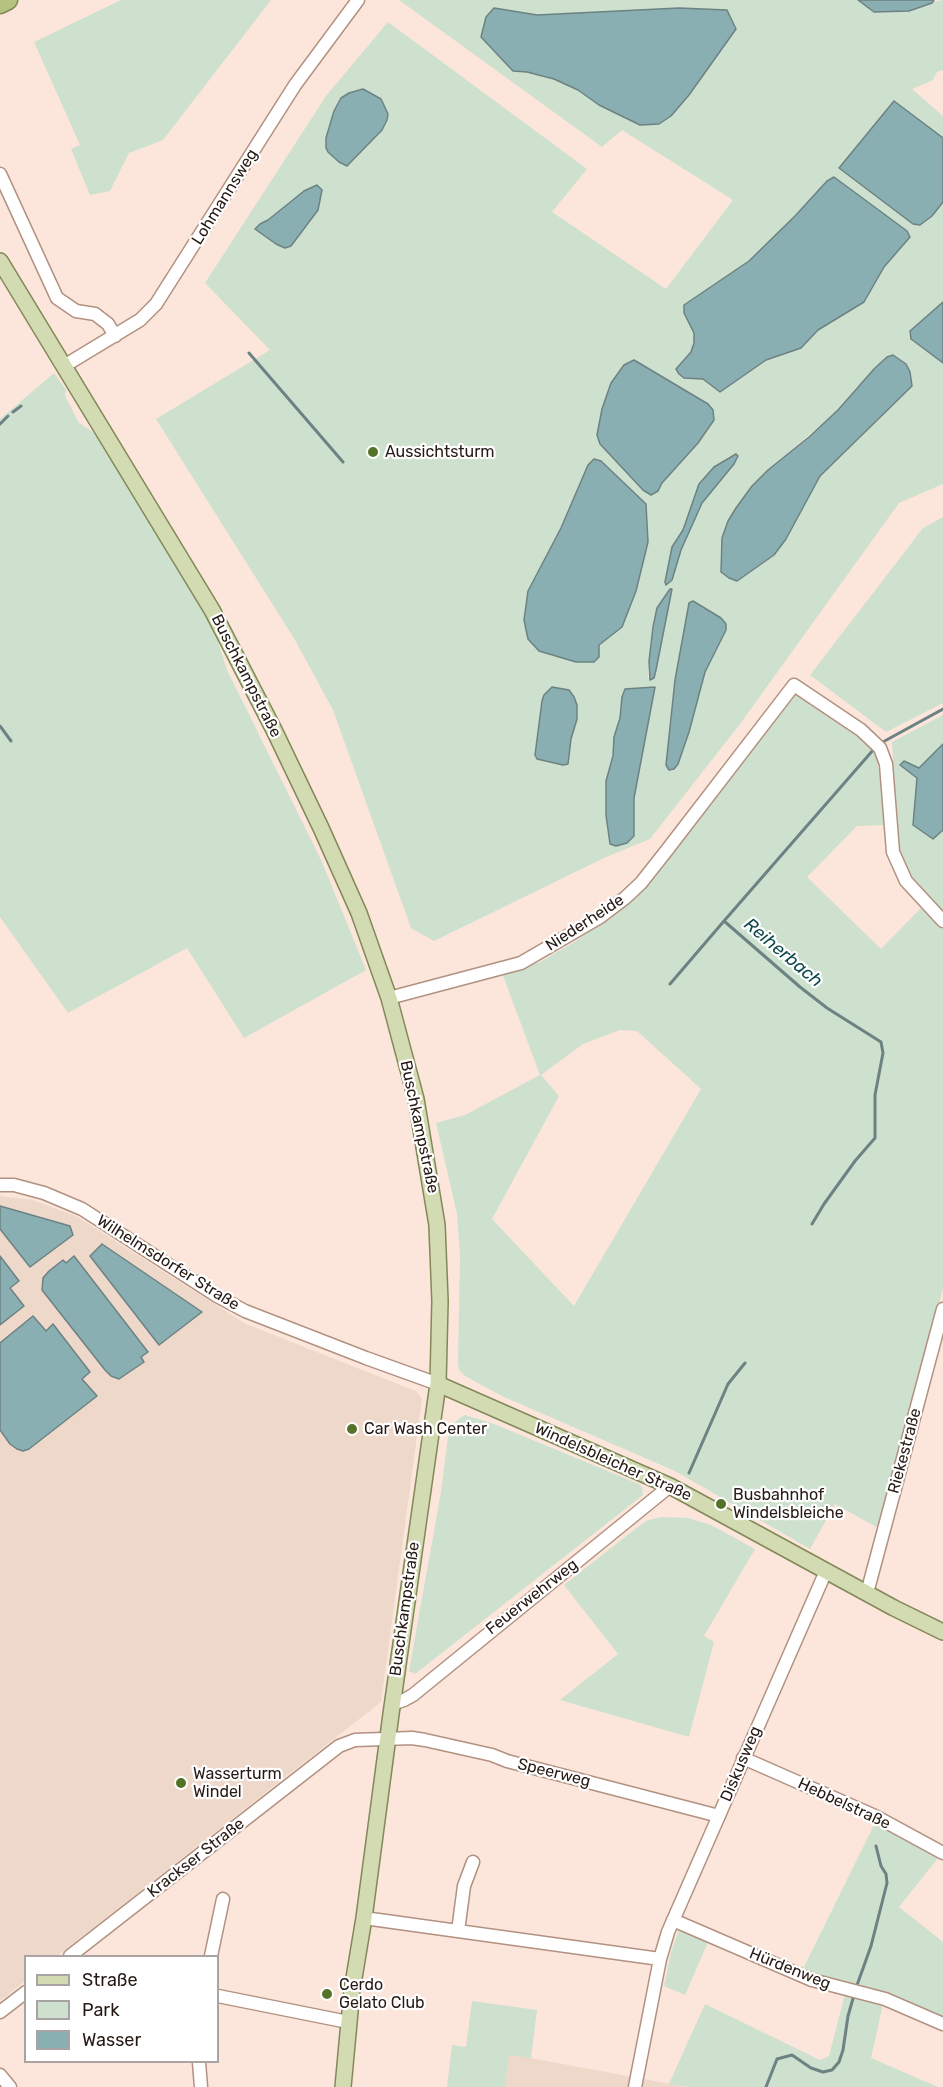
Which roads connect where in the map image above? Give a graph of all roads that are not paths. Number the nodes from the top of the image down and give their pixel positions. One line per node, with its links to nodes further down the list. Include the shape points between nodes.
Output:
1 (8, 0): 3 (highway)
2 (358, 0): 6 (street, Lohmannsweg, via 295,85 156,304)
3 (0, 4)
4 (0, 174): 6 (street, via 57,298 76,311 95,314)
5 (0, 261): 7 (main road, Buschkampstraße)
6 (115, 336): 7 (street, Lohmannsweg)
7 (64, 366): 9 (main road, Buschkampstraße, via 212,610 274,730 359,913)
8 (943, 921): 9 (street, Niederheide, via 906,881 893,852 886,764 876,743 794,685 641,883 625,898 521,963)
9 (389, 998): 12 (main road, Buschkampstraße, via 416,1099 433,1195 439,1265)
10 (0, 1185): 12 (street, Wilhelmsdorfer Straße, via 44,1193 82,1209 245,1311)
11 (943, 1309): 15 (street, Riekestraße)
12 (438, 1384): 13 (main road, Windelsbleicher Straße); 17 (main road, Buschkampstraße)
13 (670, 1486): 14 (main road, Windelsbleicher Straße); 17 (street, Feuerwehrweg, via 413,1695)
14 (826, 1571): 15 (main road, Windelsbleicher Straße); 19 (street, Diskusweg)
15 (867, 1593): 16 (main road, Windelsbleicher Straße)
16 (943, 1632)
17 (392, 1704): 18 (main road, Buschkampstraße)
18 (388, 1738): 20 (street, Speerweg, via 418,1738 481,1752); 24 (main road, Buschkampstraße); 27 (street, Krackser Straße, via 356,1740 339,1746)
19 (743, 1758): 20 (street, Diskusweg); 21 (street, Hebbelstraße, via 876,1816)
20 (719, 1815): 25 (street, Diskusweg)
21 (943, 1853)
22 (473, 1862): 26 (street)
23 (224, 1899): 28 (street)
24 (364, 1918): 26 (street); 33 (main road, Buschkampstraße)
25 (673, 1920): 29 (street, Diskusweg); 34 (street, Hürdenweg, via 812,1980 885,1999)
26 (458, 1931): 29 (street)
27 (71, 1955)
28 (211, 1955)
29 (660, 1959): 37 (street, Diskusweg)
30 (24, 1994): 32 (street)
31 (219, 1996): 33 (street)
32 (0, 2012)
33 (348, 2022): 40 (main road, Buschkampstraße)
34 (943, 2024)
35 (199, 2063): 39 (street)
36 (0, 2075): 38 (street)
37 (636, 2083)
38 (10, 2087)
39 (201, 2087)
40 (343, 2087)

